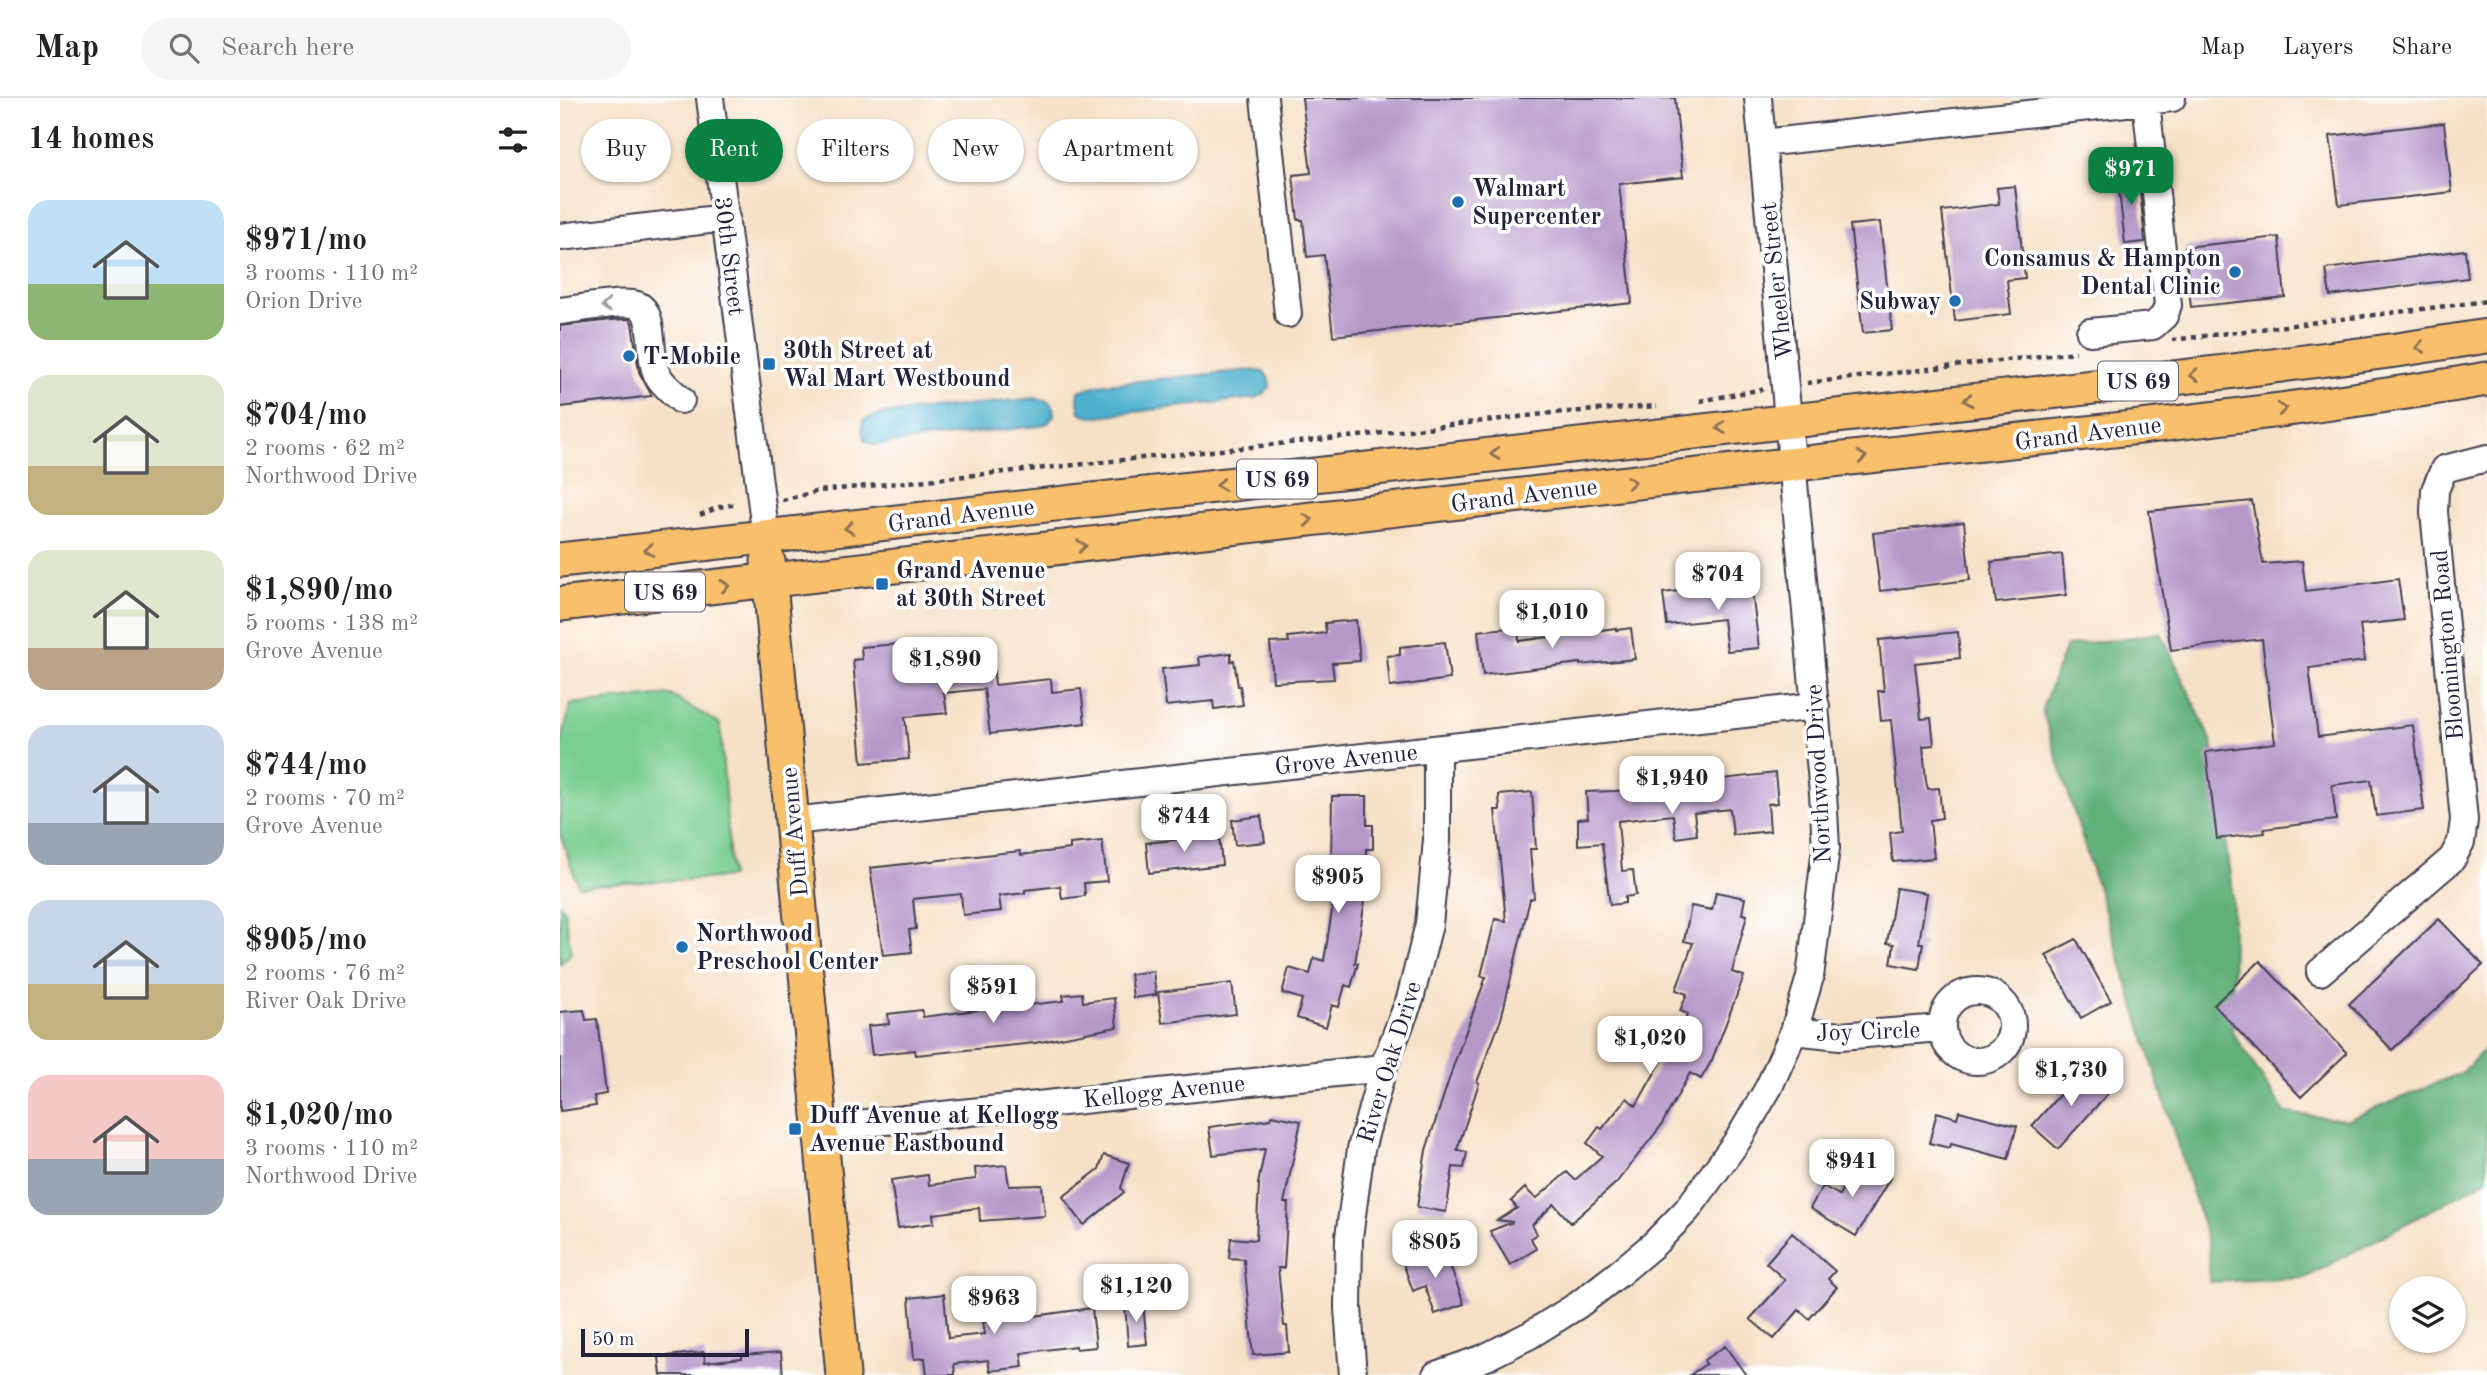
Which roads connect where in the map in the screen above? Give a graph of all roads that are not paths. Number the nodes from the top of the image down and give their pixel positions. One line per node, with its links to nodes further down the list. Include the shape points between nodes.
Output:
1 (710, 98): 6 (street, 30th Street)
2 (1264, 98): 9 (street)
3 (1758, 98): 5 (street, Wheeler Street)
4 (2159, 99): 5 (street); 10 (street, via 2168,304 2153,326)
5 (1762, 143): 14 (street, Wheeler Street)
6 (726, 218): 7 (street); 17 (street, 30th Street)
7 (560, 237)
8 (560, 311): 13 (street, one-way to 8, via 657,375 646,312 637,305)
9 (1288, 314)
10 (2090, 332)
11 (2487, 336): 14 (main road, Grand Avenue / US 69, one-way to 14, via 2239,370)
12 (2487, 379): 16 (main road, Grand Avenue / US 69, one-way to 12, via 2078,435 2396,395)
13 (681, 400)
14 (1789, 420): 16 (street, Wheeler Street); 17 (main road, Grand Avenue / US 69, one-way to 17)
15 (2487, 458): 24 (street, Bloomington Road, via 2445,470 2435,490 2464,820 2461,842 2452,859)
16 (1794, 464): 19 (main road, Grand Avenue / US 69, one-way to 16); 21 (street, Northwood Drive)
17 (765, 538): 18 (main road, Grand Avenue / US 69, one-way to 18); 19 (main road, 30th Street)
18 (560, 559)
19 (771, 581): 20 (main road, Grand Avenue / US 69, one-way to 19); 23 (main road, Duff Avenue)
20 (560, 604)
21 (1816, 706): 22 (street, Grove Avenue); 26 (street, Northwood Drive, via 1826,848 1810,977)
22 (1437, 749): 23 (street, Grove Avenue); 27 (street, River Oak Drive, via 1437,840 1429,924 1410,999)
23 (793, 821): 28 (main road, Duff Avenue)
24 (2320, 972)
25 (1942, 1028): 26 (street, Joy Circle, via 1840,1036)
26 (1794, 1031): 31 (street, Northwood Drive, via 1738,1140 1687,1210 1654,1244 1578,1305 1530,1335 1484,1359)
27 (1383, 1068): 28 (street, Kellogg Avenue); 30 (street, River Oak Drive, via 1361,1149 1349,1237)
28 (820, 1128): 29 (main road, Duff Avenue)
29 (843, 1375)
30 (1353, 1375)
31 (1437, 1375)

